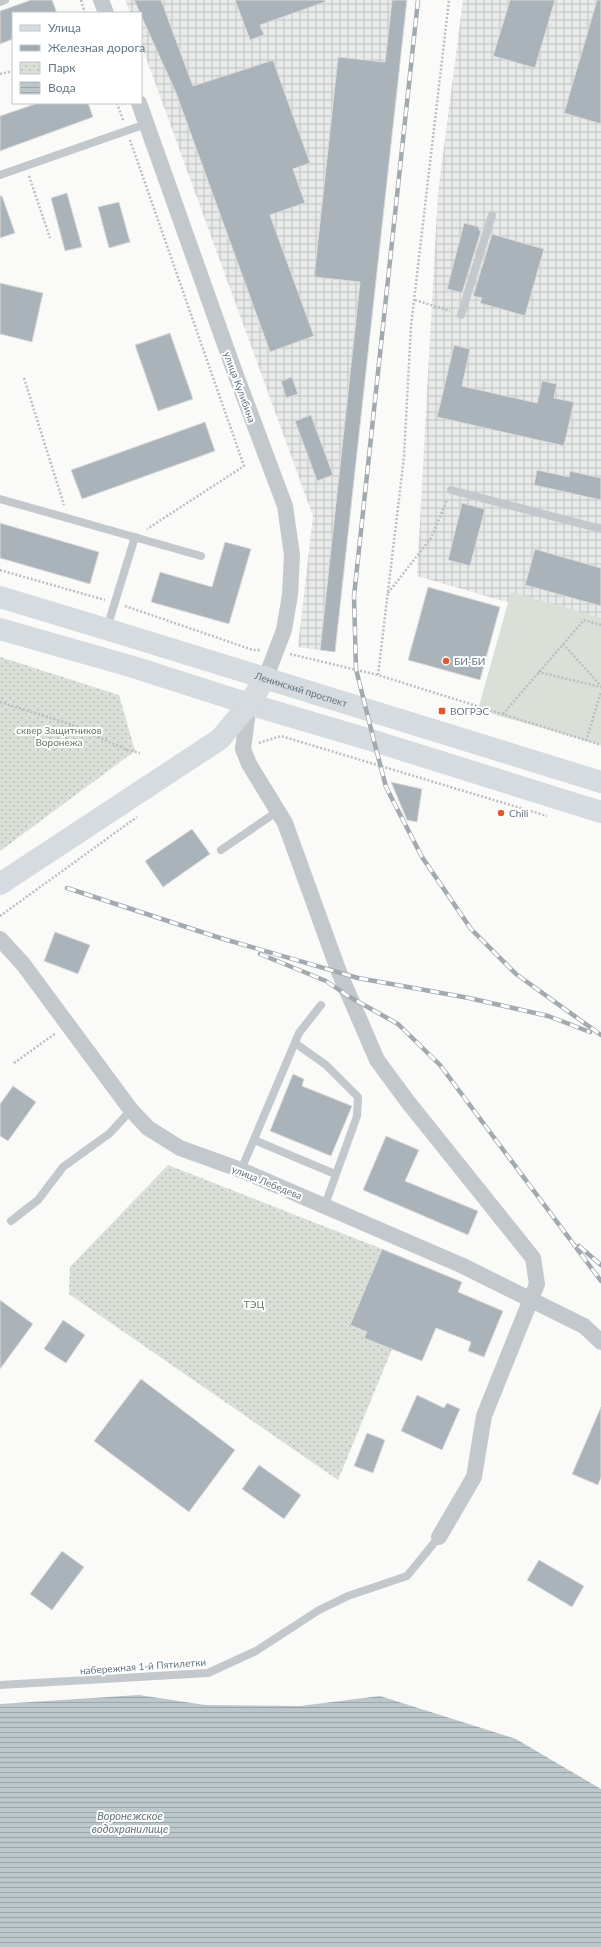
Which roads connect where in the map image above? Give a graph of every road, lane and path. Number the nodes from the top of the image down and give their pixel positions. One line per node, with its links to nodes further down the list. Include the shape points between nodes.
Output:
1 (5, 0): 5 (lane)
2 (81, 0): 6 (path)
3 (101, 0): 7 (street)
4 (449, 0): 18 (path)
5 (0, 2)
6 (85, 12)
7 (106, 12)
8 (12, 71): 9 (path)
9 (0, 74)
10 (117, 104): 13 (path)
11 (139, 104): 12 (street, улица Кулибина)
12 (146, 124): 13 (lane); 35 (street, улица Кулибина, via 285,506 291,541 291,571 284,630)
13 (126, 131): 14 (lane); 25 (path, via 244,466)
14 (26, 166): 15 (lane); 17 (path)
15 (0, 175)
16 (492, 215): 19 (lane)
17 (50, 238)
18 (414, 300): 19 (path); 28 (path, via 404,457)
19 (461, 315)
20 (24, 378): 23 (path)
21 (451, 490): 24 (lane); 28 (path, via 431,538)
22 (0, 499): 25 (lane)
23 (65, 507)
24 (601, 528)
25 (135, 537): 26 (lane); 30 (lane)
26 (201, 556)
27 (0, 570): 30 (path)
28 (388, 593): 37 (path)
29 (0, 597): 33 (main road, Ленинский проспект)
30 (115, 603): 33 (lane); 35 (path, via 253,650)
31 (601, 624): 34 (path, via 584,620)
32 (0, 629): 42 (main road, via 130,666)
33 (107, 629): 38 (main road, Ленинский проспект)
34 (563, 644): 36 (path); 39 (path)
35 (275, 651): 37 (path); 38 (street, улица Кулибина)
36 (538, 672): 39 (path); 43 (path)
37 (378, 675): 43 (path)
38 (266, 677): 42 (main road); 47 (main road, Ленинский проспект, via 318,696)
39 (601, 686)
40 (601, 692): 44 (path)
41 (0, 702): 46 (path, via 70,724 127,750)
42 (248, 704): 48 (street, via 243,749 249,764); 49 (main road); 51 (main road, via 220,739)
43 (503, 714): 44 (path)
44 (586, 741): 45 (path)
45 (601, 745)
46 (140, 753)
47 (601, 782)
48 (278, 811): 50 (lane); 63 (street, via 285,823 341,978 377,1060 533,1258 537,1284)
49 (601, 812)
50 (221, 850)
51 (0, 884)
52 (0, 939): 54 (street, улица Лебедева, via 23,964)
53 (322, 1005): 55 (lane, via 299,1033)
54 (67, 1025): 56 (path); 57 (street, улица Лебедева)
55 (295, 1042): 58 (lane); 60 (lane, via 326,1065 358,1097 357,1116)
56 (14, 1063)
57 (130, 1110): 59 (street, улица Лебедева, via 148,1128 180,1148); 62 (lane, via 110,1133 63,1167 38,1200)
58 (254, 1140): 59 (lane); 60 (lane)
59 (241, 1170): 61 (street, улица Лебедева)
60 (336, 1174): 61 (lane)
61 (325, 1205): 63 (street, улица Лебедева)
62 (11, 1221)
63 (532, 1299): 64 (street, улица Лебедева, via 584,1326); 65 (street, via 484,1416 474,1477)
64 (601, 1342)
65 (439, 1537): 66 (lane, набережная 1-й Пятилетки, via 407,1576 348,1596 319,1610 256,1651 208,1673)
66 (0, 1685)

